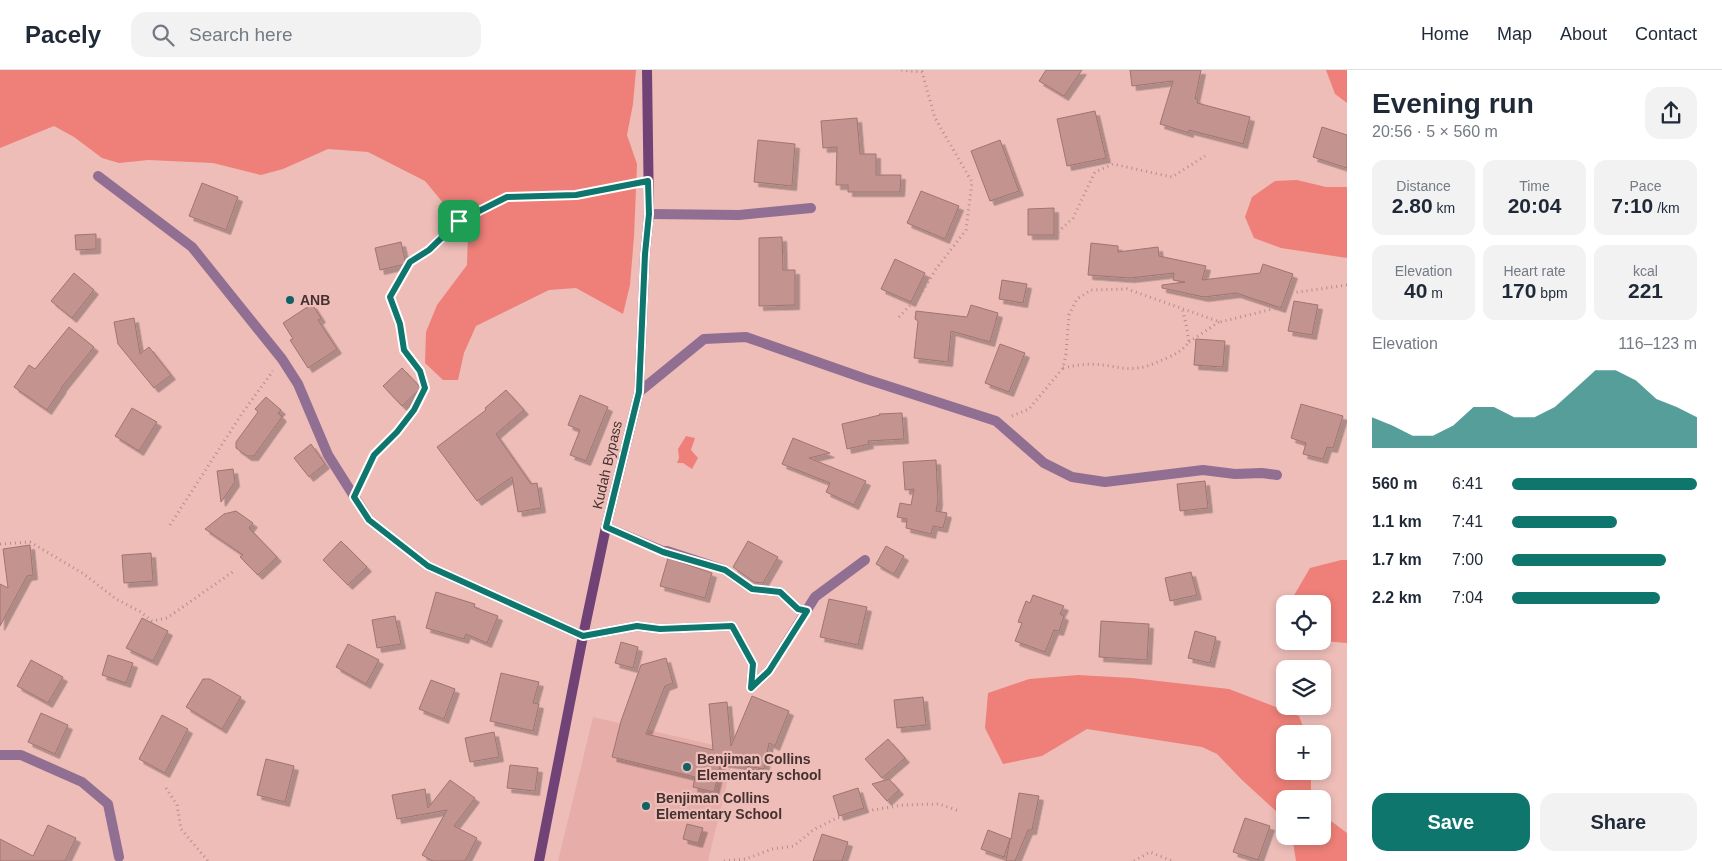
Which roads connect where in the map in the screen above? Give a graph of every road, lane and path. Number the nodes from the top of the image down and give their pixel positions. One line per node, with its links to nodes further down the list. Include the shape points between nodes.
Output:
1 (647, 70): 5 (street, Kudah Bypass)
2 (901, 70): 11 (path, via 922,72 935,118 972,182 966,230 921,294)
3 (1205, 156): 8 (path, via 1172,177 1113,164 1095,172 1073,218)
4 (98, 176): 14 (street, via 192,247)
5 (648, 181): 7 (street, Kudah Bypass); 19 (path, via 576,195 507,197 459,221 429,250 410,262 390,297 400,324 404,350 420,371 425,388 414,410 374,455)
6 (811, 208): 7 (street, via 730,215)
7 (649, 214): 16 (street, Kudah Bypass)
8 (1058, 232)
9 (1347, 285): 12 (path, via 1291,294 1281,307)
10 (1182, 308): 12 (path); 13 (path); 15 (path, via 1127,289 1091,290 1077,299 1069,315)
11 (899, 318)
12 (1220, 322): 13 (path)
13 (1189, 342): 15 (path, via 1171,356 1137,368 1089,364)
14 (282, 359): 19 (street, via 298,384 328,455); 20 (path, via 243,412)
15 (1063, 368): 17 (path, via 1030,408)
16 (639, 392): 17 (street, via 704,339 746,337); 21 (street, Kudah Bypass)
17 (996, 421): 18 (street, via 1044,463 1072,478 1105,482 1203,470)
18 (1278, 475)
19 (354, 497): 26 (street, via 369,520 428,566)
20 (170, 525)
21 (606, 527): 25 (street, via 663,552 725,570 752,589 780,592 798,609); 26 (street, Kudah Bypass)
22 (0, 544): 24 (path, via 30,542 152,620 167,618)
23 (865, 560): 25 (street, via 815,597)
24 (234, 571)
25 (807, 611): 26 (street, via 769,671 751,688 753,664 732,626 660,629 637,626)
26 (583, 636): 32 (street, Kudah Bypass)
27 (0, 756): 30 (street, via 21,756 82,782 108,804)
28 (166, 788): 31 (path, via 177,805 181,829)
29 (959, 811): 33 (path, via 939,804 873,810 837,818 813,830 794,846 772,849 746,860)
30 (119, 858)
31 (208, 861)
32 (539, 861)
33 (724, 861)
34 (1134, 861): 35 (path, via 1150,852)
35 (1172, 861)

